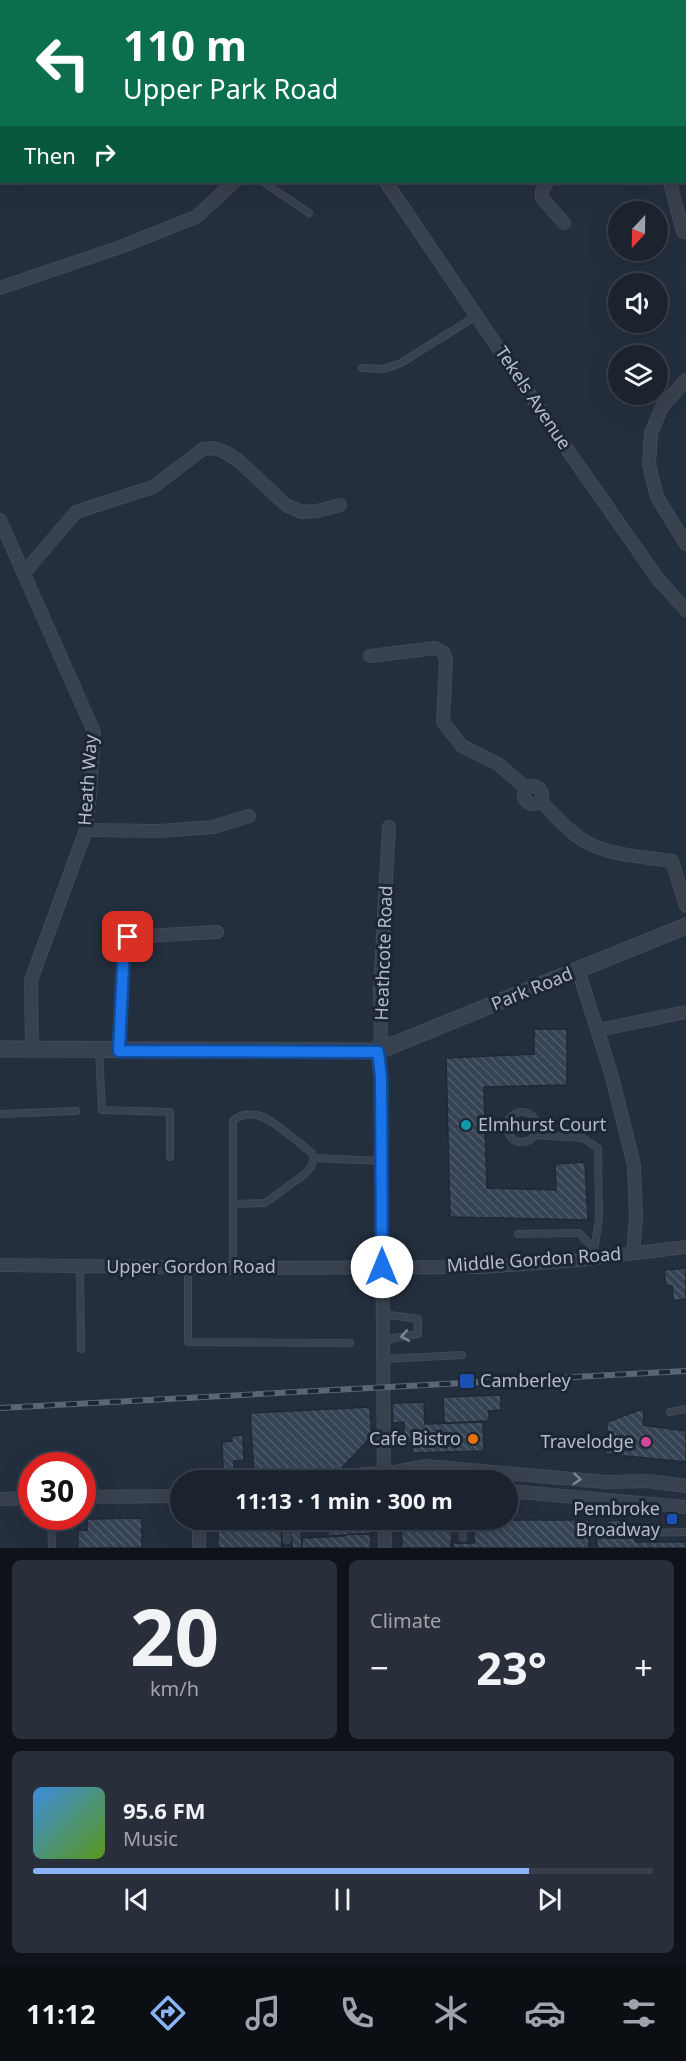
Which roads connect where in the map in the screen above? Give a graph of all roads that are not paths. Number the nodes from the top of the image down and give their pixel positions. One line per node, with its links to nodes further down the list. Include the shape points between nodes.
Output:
1 (233, 183): 9 (street, via 196,217)
2 (264, 183): 6 (lane)
3 (387, 183): 10 (street, Tekels Avenue)
4 (546, 183): 7 (street, via 542,198)
5 (670, 183): 8 (street)
6 (309, 213)
7 (564, 223)
8 (683, 232)
9 (0, 288)
10 (477, 316): 11 (lane, via 401,363 384,369); 17 (street, Tekels Avenue, via 658,579)
11 (362, 368)
12 (686, 380): 15 (street, via 662,407 651,433 649,465 657,497)
13 (340, 505): 16 (street, via 302,512 286,505 225,452 203,449 153,487 76,512)
14 (0, 520): 16 (street, Heath Way)
15 (686, 544)
16 (24, 573): 21 (street, Heath Way, via 94,732)
17 (686, 610)
18 (370, 656): 22 (street, via 435,648 444,653 443,722 462,746 498,764 526,788 535,785 541,789 540,801 589,844 672,861)
19 (249, 816): 21 (street, via 213,827)
20 (389, 827): 32 (street, Heathcote Road)
21 (86, 830): 29 (street, Heath Way, via 31,980)
22 (686, 906)
23 (686, 926): 25 (street, Park Road)
24 (217, 932): 31 (street, via 128,937 124,946)
25 (578, 970): 27 (street); 32 (street, Park Road)
26 (686, 1012): 27 (street)
27 (598, 1030): 43 (street, via 634,1165)
28 (0, 1049): 29 (street)
29 (32, 1050): 30 (street)
30 (99, 1050): 31 (street); 36 (lane, via 102,1110 170,1112)
31 (119, 1051): 32 (street)
32 (378, 1052): 38 (street, Heathcote Road)
33 (76, 1111): 34 (lane)
34 (0, 1113)
35 (534, 1135): 35 (lane, via 522,1142 513,1139 507,1131 508,1121 514,1114 528,1113 535,1120); 42 (lane, via 583,1138 598,1148 599,1218)
36 (170, 1157)
37 (314, 1158): 38 (lane); 39 (lane, via 305,1174 265,1203); 39 (lane, via 262,1116 237,1117 233,1121)
38 (382, 1161): 46 (street, Heathcote Road)
39 (234, 1204): 48 (lane)
40 (519, 1234): 42 (lane, via 579,1233)
41 (686, 1247): 43 (street, Middle Gordon Road)
42 (594, 1253): 43 (street, Middle Gordon Road); 46 (street, Middle Gordon Road, via 482,1267)
43 (633, 1253)
44 (0, 1265): 45 (street, Upper Gordon Road)
45 (80, 1266): 47 (street, Upper Gordon Road); 52 (lane)
46 (382, 1267): 48 (street, Upper Gordon Road); 49 (street, Heathcote Road)
47 (188, 1268): 48 (street, Upper Gordon Road); 51 (lane, via 188,1342)
48 (233, 1268)
49 (383, 1314): 50 (street, Heathcote Road); 50 (lane, one-way to 50, via 418,1319 418,1334)
50 (383, 1340): 54 (street, Heathcote Road)
51 (350, 1342)
52 (81, 1349)
53 (462, 1355): 54 (lane)
54 (384, 1359): 57 (street, Heathcote Road)
55 (686, 1408): 56 (lane)
56 (670, 1412)
57 (384, 1470)
58 (411, 1470): 59 (street, via 426,1466)
59 (442, 1470)
60 (518, 1478): 61 (street, one-way to 61, via 648,1481)
61 (686, 1486)
62 (518, 1492): 67 (street)
63 (170, 1496): 64 (street)
64 (96, 1497)
65 (18, 1498): 66 (street)
66 (0, 1499)
67 (686, 1507)
68 (51, 1530): 77 (lane)
69 (199, 1530): 78 (street)
70 (286, 1530): 76 (lane)
71 (385, 1530): 79 (street)
72 (463, 1530): 75 (lane)
73 (686, 1532): 74 (lane)
74 (635, 1533)
75 (463, 1538)
76 (287, 1540)
77 (52, 1548)
78 (199, 1548)
79 (385, 1548)

